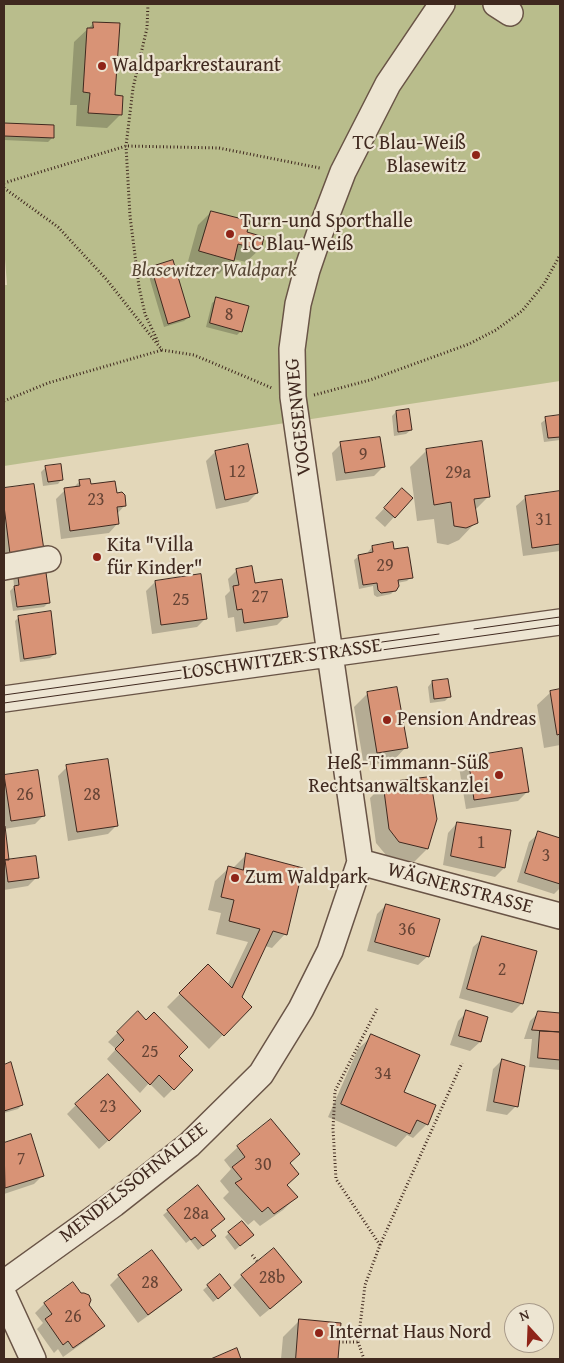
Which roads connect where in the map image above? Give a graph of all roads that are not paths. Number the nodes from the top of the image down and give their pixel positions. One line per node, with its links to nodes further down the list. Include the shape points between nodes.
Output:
1 (442, 4): 5 (street, VOGESENWEG, via 388,84 343,172 298,304 292,349 293,396)
2 (48, 559): 3 (street)
3 (4, 567)
4 (560, 622): 5 (street, LOSCHWITZER STRASSE)
5 (330, 653): 6 (street, LOSCHWITZER STRASSE); 7 (street, MENDELSSOHNALLEE)
6 (4, 699)
7 (360, 862): 8 (street, WÄGNERSTRASSE); 9 (street, MENDELSSOHNALLEE, via 330,952 301,1009 261,1074 189,1145)
8 (560, 916)
9 (4, 1283)
10 (4, 1296): 11 (street)
11 (33, 1359)

